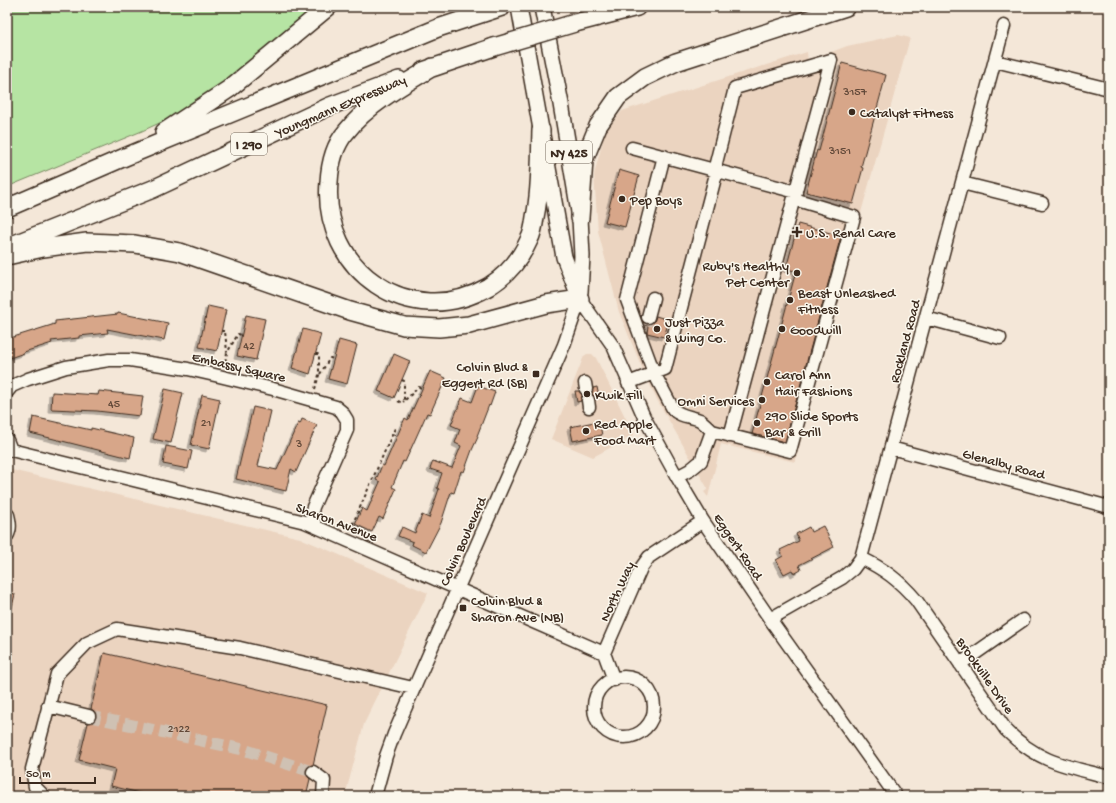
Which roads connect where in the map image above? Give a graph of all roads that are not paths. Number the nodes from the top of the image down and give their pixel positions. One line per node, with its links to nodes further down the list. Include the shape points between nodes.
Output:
1 (328, 7): 14 (highway, via 229,89)
2 (519, 7): 11 (main road, NY 425)
3 (542, 7): 20 (main road, NY 425)
4 (638, 7): 9 (highway, Youngmann Expressway / I 290, bridge, via 576,22)
5 (846, 7): 20 (highway, via 676,62 645,77 618,97 598,126 584,160)
6 (495, 9): 14 (highway, I 290, via 438,28)
7 (1004, 26): 8 (street, Rockland Road)
8 (995, 61): 10 (street); 16 (street, Rockland Road)
9 (433, 67): 11 (highway, via 393,91 356,120 345,132 331,160 328,205 336,238 360,271 386,290 401,297 424,302 444,302 478,292 509,271 521,256 532,233 539,197); 21 (highway, Youngmann Expressway / I 290, via 330,106 153,190)
10 (1109, 89)
11 (541, 130): 24 (main road, via 564,257)
12 (632, 148): 13 (street)
13 (664, 156): 15 (street); 27 (street, via 627,300)
14 (124, 157): 19 (highway, I 290)
15 (716, 170): 17 (street); 17 (street, via 735,88 831,60); 28 (street, via 665,369)
16 (962, 183): 18 (street); 25 (street, Rockland Road)
17 (795, 196): 32 (street); 32 (street, via 854,216 790,451)
18 (1042, 203)
19 (7, 208)
20 (580, 218): 24 (main road, NY 425)
21 (7, 247)
22 (7, 256): 24 (highway, via 87,242 135,244 180,252 350,311 404,326 439,328 469,325 546,304)
23 (653, 298): 27 (street)
24 (580, 299): 29 (street, Eggert Road, via 613,346); 42 (street, Colvin Boulevard, via 564,345)
25 (926, 318): 26 (street); 34 (street, Rockland Road)
26 (1000, 338)
27 (642, 340): 28 (street)
28 (654, 373): 29 (street); 31 (street, via 677,413 701,421)
29 (628, 383): 35 (street, Eggert Road)
30 (7, 392): 39 (street, Embassy Square, via 12,386 28,379 66,367 109,360 130,360 219,376 336,407 345,416 348,425 313,507 313,521)
31 (712, 431): 32 (street); 35 (street, via 701,461)
32 (730, 436)
33 (7, 440): 39 (street, Sharon Avenue, via 11,450 299,520)
34 (891, 448): 36 (street, Glenalby Road); 41 (street, Rockland Road)
35 (677, 477): 38 (street, Eggert Road)
36 (1109, 507)
37 (7, 514): 40 (street, via 10,524)
38 (704, 521): 43 (street, Eggert Road); 45 (street, North Way, via 649,557 641,568)
39 (317, 527): 42 (street, Sharon Avenue)
40 (7, 536)
41 (861, 558): 43 (street, Rockland Road, via 842,578); 46 (street, Brookville Drive, via 880,567 906,587)
42 (457, 589): 45 (street, Sharon Avenue); 48 (street, Colvin Boulevard)
43 (770, 619): 56 (street, Eggert Road)
44 (1023, 620): 46 (street)
45 (604, 653): 47 (street)
46 (960, 664): 52 (street, Brookville Drive, via 1006,730 1017,741 1056,764)
47 (614, 680): 47 (street, via 607,683 597,695 596,717 611,734 634,736 646,728 653,715 654,701 642,683 621,678)
48 (413, 688): 49 (street, via 240,648 117,629 87,643 57,674); 55 (street, Colvin Boulevard, via 386,756)
49 (48, 706): 50 (street); 53 (street, via 32,769 35,787)
50 (89, 716)
51 (313, 772): 54 (street, via 324,780)
52 (1109, 777)
53 (44, 796)
54 (323, 796)
55 (375, 796)
56 (896, 796)

